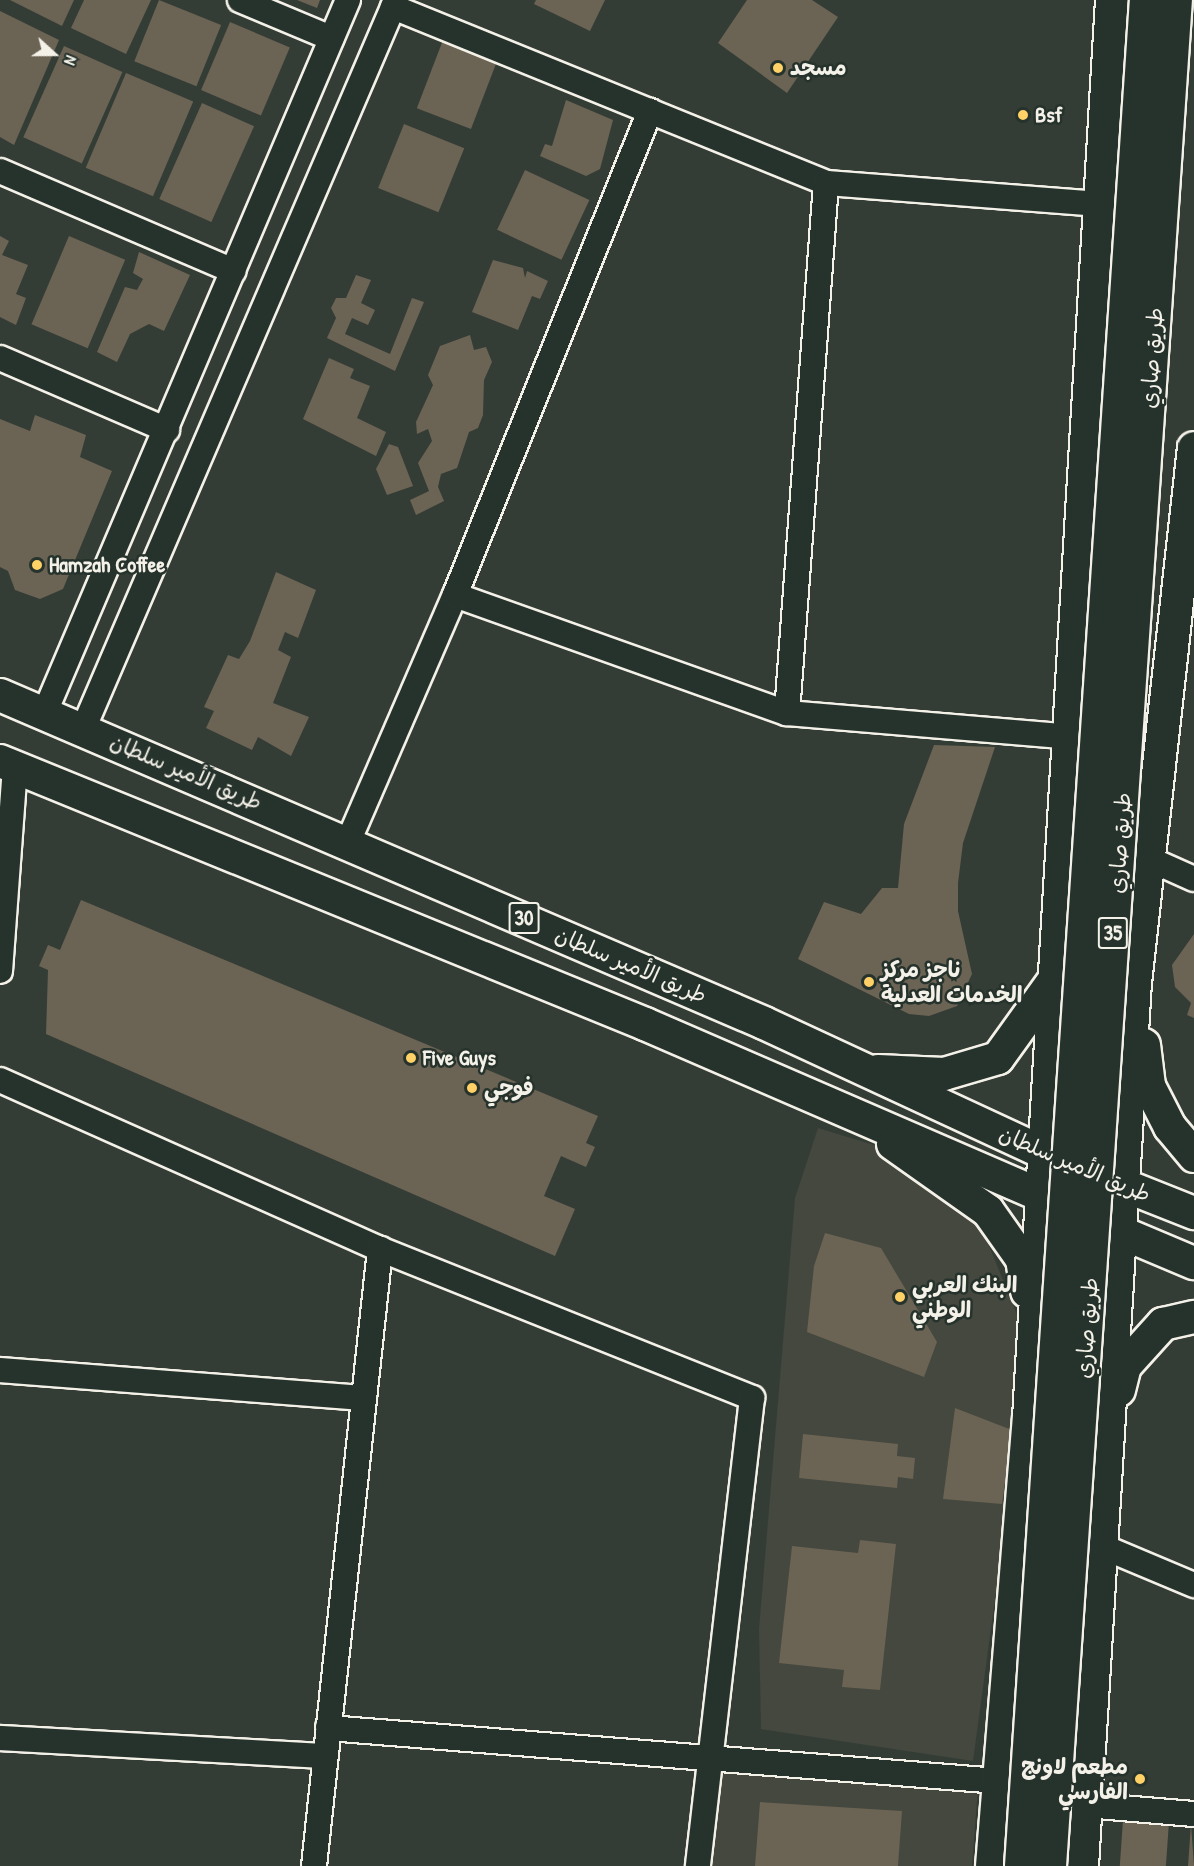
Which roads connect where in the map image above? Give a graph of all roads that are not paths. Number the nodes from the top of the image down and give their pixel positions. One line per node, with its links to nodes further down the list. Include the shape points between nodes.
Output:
1 (240, 0): 7 (street)
2 (348, 0): 7 (street)
3 (1112, 0): 11 (main road)
4 (1146, 0): 60 (main road, طريق صاري / 35, bridge)
5 (1176, 0): 61 (main road, طريق صاري / 35, bridge)
6 (394, 3): 8 (street); 15 (street)
7 (331, 38): 12 (street)
8 (650, 111): 10 (street); 18 (street)
9 (0, 171): 12 (street)
10 (826, 183): 11 (street); 21 (street)
11 (1097, 204): 23 (main road)
12 (233, 271): 14 (street)
13 (0, 358): 16 (street)
14 (192, 373): 15 (street); 16 (street)
15 (229, 389): 22 (street)
16 (167, 430): 20 (street)
17 (1194, 448): 26 (main road)
18 (455, 595): 21 (street); 25 (street)
19 (0, 694): 20 (main road, طريق الأمير سلطان / 30)
20 (45, 712): 22 (main road, طريق الأمير سلطان / 30)
21 (787, 713): 23 (street)
22 (84, 728): 25 (main road, طريق الأمير سلطان / 30)
23 (1070, 737): 29 (main road)
24 (8, 764): 28 (street); 33 (main road, طريق الأمير سلطان / 30)
25 (348, 842): 31 (main road, طريق الأمير سلطان / 30)
26 (1147, 858): 27 (street); 30 (main road)
27 (1194, 879)
28 (0, 971)
29 (1054, 980): 30 (main road, via 1064,1095 1070,1106 1086,1113 1101,1110 1108,1097); 31 (main road, via 998,1058 944,1074); 34 (main road)
30 (1135, 983): 35 (main road, via 1149,1086 1170,1127); 36 (main road)
31 (864, 1070): 34 (main road, طريق الأمير سلطان / 30)
32 (0, 1080): 40 (street)
33 (836, 1104): 37 (main road, طريق الأمير سلطان / 30); 43 (main road, via 988,1211 1022,1259)
34 (1042, 1154): 36 (main road, طريق الأمير سلطان / 30); 37 (main road)
35 (1194, 1156)
36 (1122, 1185): 38 (main road, طريق الأمير سلطان / 30); 39 (main road)
37 (1042, 1194): 39 (main road, طريق الأمير سلطان / 30); 43 (main road)
38 (1194, 1213)
39 (1120, 1233): 41 (main road, طريق الأمير سلطان / 30); 46 (main road)
40 (380, 1249): 45 (street); 53 (street, via 752,1398)
41 (1194, 1263)
42 (1194, 1317): 46 (main road, via 1163,1324 1125,1366)
43 (1032, 1329): 47 (main road)
44 (0, 1370): 45 (street)
45 (364, 1398): 50 (street)
46 (1112, 1417): 47 (main road, via 1098,1311 1075,1296 1050,1314); 48 (main road)
47 (1029, 1418): 54 (main road)
48 (1101, 1546): 49 (street); 55 (main road)
49 (1194, 1585)
50 (328, 1728): 52 (street); 53 (street)
51 (0, 1738): 52 (street)
52 (325, 1756): 57 (street)
53 (710, 1759): 54 (street); 58 (street)
54 (998, 1781): 59 (main road)
55 (1086, 1805): 56 (street); 62 (main road)
56 (1194, 1814)
57 (314, 1866)
58 (698, 1866)
59 (992, 1866)
60 (1021, 1866)
61 (1050, 1866)
62 (1082, 1866)

